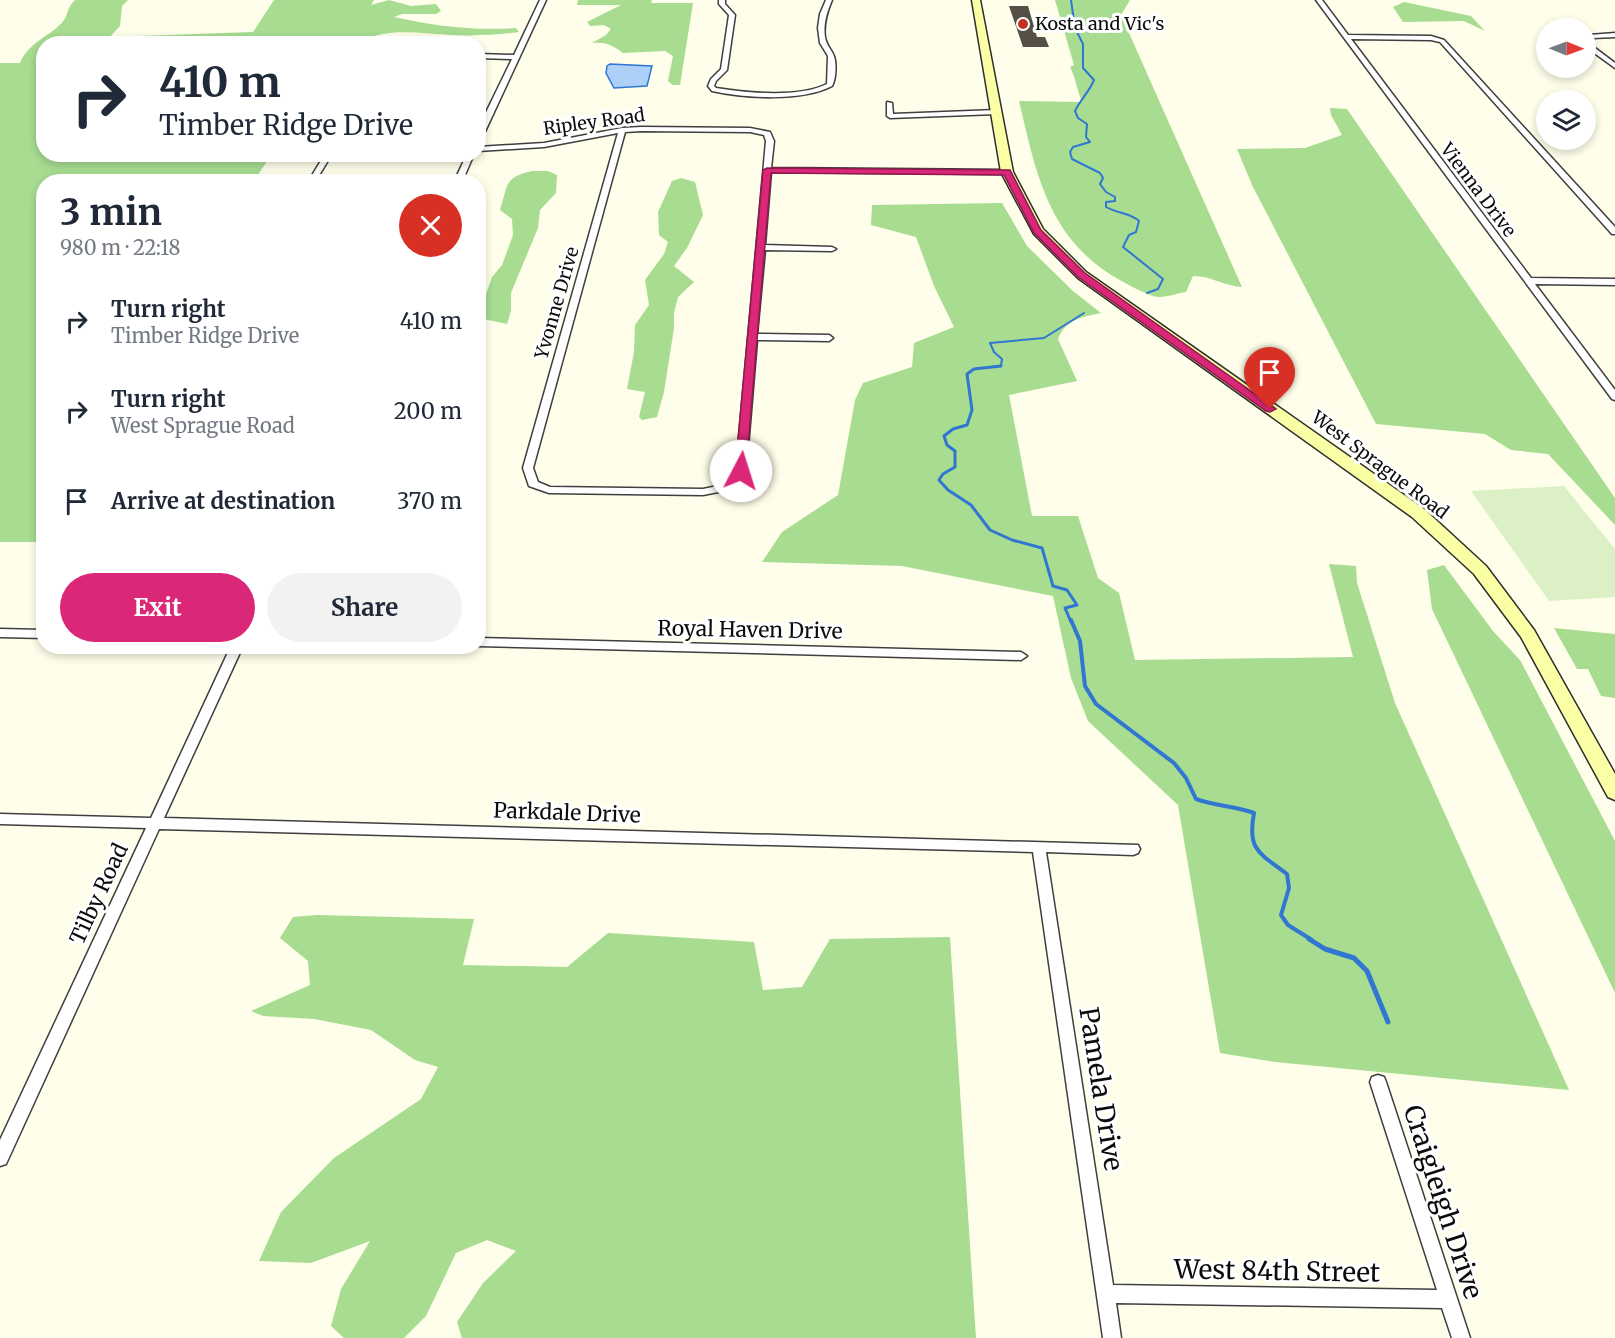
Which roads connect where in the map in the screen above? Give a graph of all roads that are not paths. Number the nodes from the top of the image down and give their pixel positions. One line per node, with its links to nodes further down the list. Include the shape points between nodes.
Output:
1 (543, 0): 9 (street)
2 (722, 0): 3 (street, via 732,15 724,70 711,86 728,93 808,93 826,89 831,82 831,60 823,48 822,9)
3 (829, 0)
4 (976, 0): 12 (street, West Sprague Road)
5 (1319, 0): 7 (street, Vienna Drive)
6 (1615, 35): 10 (street, via 1591,36 1586,40 1588,46)
7 (1345, 37): 18 (street, via 1442,41); 21 (street, Vienna Drive)
8 (486, 57): 9 (street)
9 (516, 57): 13 (street)
10 (1615, 66)
11 (889, 103): 12 (street, via 890,116)
12 (996, 112): 17 (street, West Sprague Road)
13 (486, 121)
14 (622, 130): 15 (street, Ripley Road, via 544,145); 16 (street, Ripley Road, via 750,130 767,134); 23 (street, Yvonne Drive, via 528,468 532,484 549,490 703,492 730,487 741,471)
15 (486, 149)
16 (767, 170): 17 (street); 19 (street)
17 (1007, 172): 31 (street, West Sprague Road, via 1038,231 1082,275 1418,513 1479,570 1528,634)
18 (1615, 232)
19 (760, 247): 20 (street); 23 (street)
20 (832, 249)
21 (1528, 281): 22 (street); 25 (street, Vienna Drive)
22 (1615, 282)
23 (752, 337): 24 (street)
24 (829, 338)
25 (1615, 397)
26 (0, 633): 27 (street)
27 (36, 634)
28 (486, 642): 30 (street, Royal Haven Drive)
29 (233, 654): 33 (street, Tilby Road)
30 (1021, 656)
31 (1615, 792)
32 (0, 819): 33 (street, Parkdale Drive)
33 (156, 821): 34 (street, Parkdale Drive); 37 (street, Tilby Road)
34 (1039, 848): 35 (street, Parkdale Drive); 38 (street, Pamela Drive)
35 (1133, 849)
36 (1378, 1082): 39 (street, Craigleigh Drive)
37 (0, 1158)
38 (1105, 1294): 39 (street, West 84th Street); 40 (street, Pamela Drive)
39 (1448, 1299): 41 (street, Craigleigh Drive)
40 (1112, 1338)
41 (1461, 1338)

